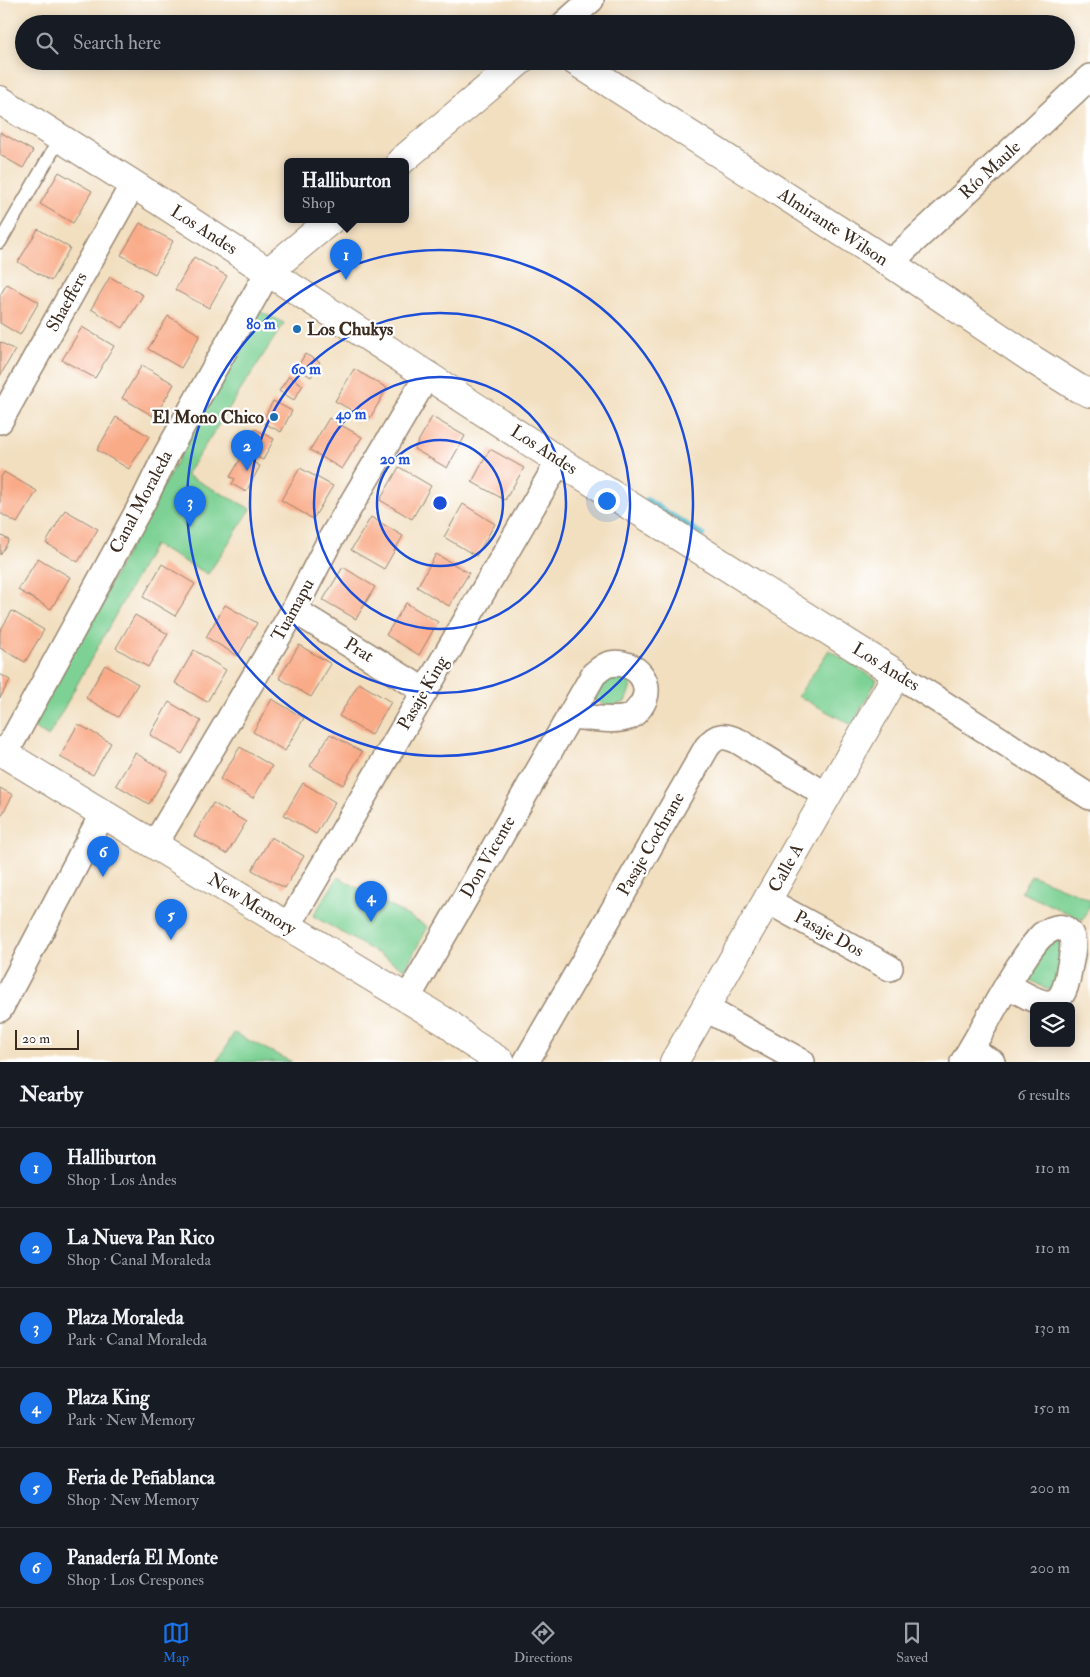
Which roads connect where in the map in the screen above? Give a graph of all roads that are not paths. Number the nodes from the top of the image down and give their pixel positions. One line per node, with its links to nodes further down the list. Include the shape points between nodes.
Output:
1 (591, 0): 2 (street)
2 (574, 15)
3 (509, 70): 8 (street)
4 (589, 70): 12 (street, Almirante Wilson)
5 (1090, 77): 12 (street, Río Maule)
6 (0, 100): 7 (street, Los Andes)
7 (60, 138): 9 (street, Los Andes); 11 (lane)
8 (405, 158)
9 (133, 184): 13 (street, Los Andes); 16 (street, Shaeffers)
10 (327, 223): 13 (street, Canal Moraleda)
11 (0, 242)
12 (890, 263): 15 (street, Almirante Wilson)
13 (268, 272): 14 (street, Los Andes); 22 (street, Canal Moraleda)
14 (428, 374): 17 (street, Los Andes); 18 (street, Tuamapu, via 329,542)
15 (1090, 393)
16 (0, 421)
17 (559, 461): 19 (street, Los Andes); 20 (street, Pasaje King)
18 (294, 610): 20 (street, Prat); 26 (street, Tuamapu)
19 (897, 674): 23 (street, Calle A); 24 (street, Los Andes)
20 (425, 691): 28 (street, Pasaje King)
21 (570, 716): 31 (street, Don Vicente)
22 (2, 752): 25 (street, New Memory)
23 (826, 794): 27 (street, Calle A); 36 (street, Pasaje Cochrane, via 738,740 722,736 713,740)
24 (1090, 797)
25 (103, 813): 26 (street, New Memory); 33 (street)
26 (155, 844): 28 (street, New Memory)
27 (768, 901): 29 (street, Pasaje Dos); 32 (street, Calle A)
28 (288, 926): 31 (street, New Memory)
29 (890, 968)
30 (1007, 985): 34 (street)
31 (407, 999): 35 (street, New Memory, via 449,1024)
32 (705, 1008): 37 (street, Calle A); 38 (street)
33 (0, 1009)
34 (967, 1056): 39 (street)
35 (501, 1062)
36 (526, 1062)
37 (674, 1062)
38 (802, 1062)
39 (992, 1062)

